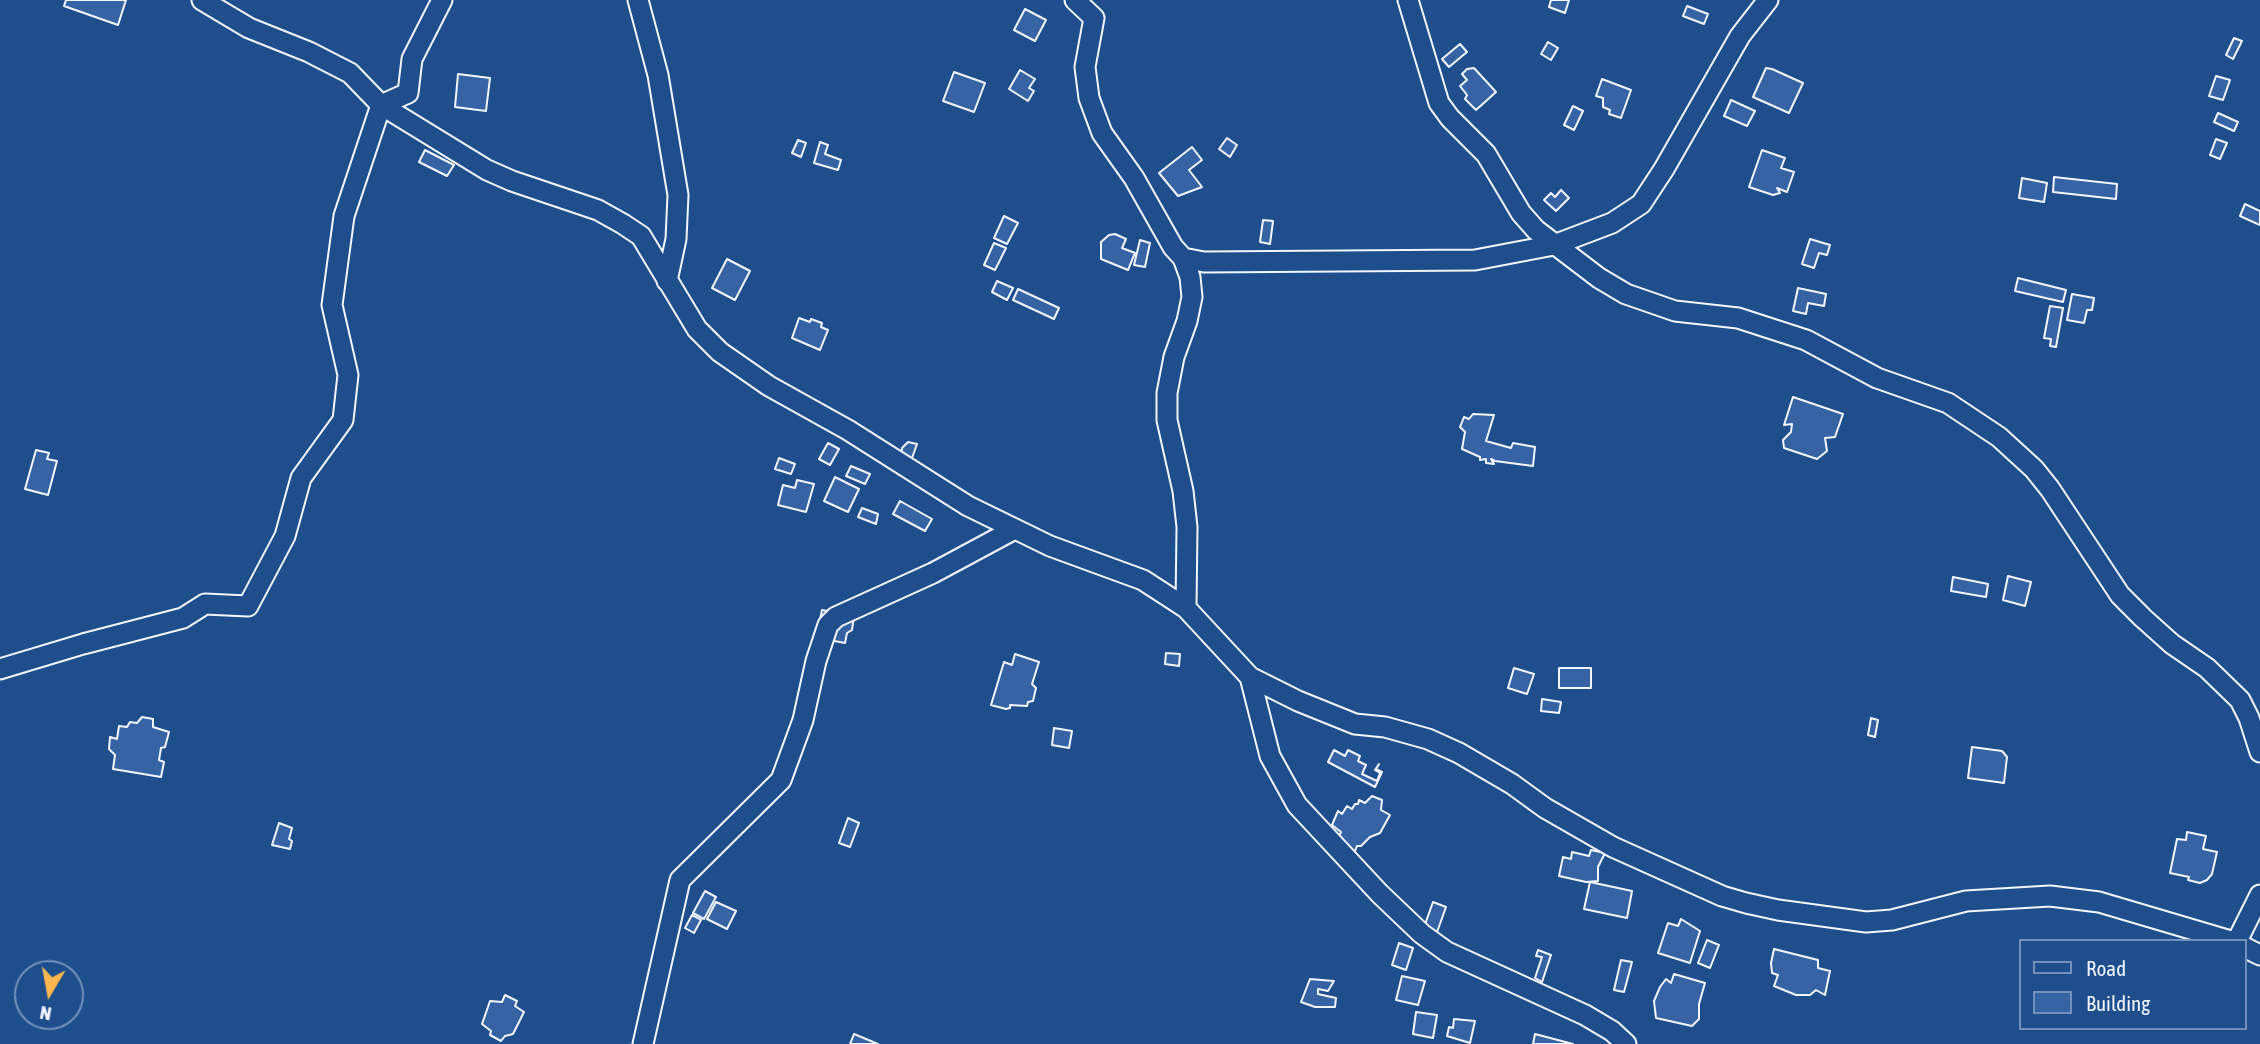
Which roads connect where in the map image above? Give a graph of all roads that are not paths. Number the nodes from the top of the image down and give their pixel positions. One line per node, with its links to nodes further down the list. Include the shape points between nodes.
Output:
1 (202, 0): 7 (street, via 350,73)
2 (442, 0): 7 (street, via 412,59 408,93)
3 (638, 0): 10 (street, via 659,75 678,195 676,239)
4 (1075, 0): 9 (street, via 1094,18 1085,67 1092,110 1102,133)
5 (1408, 0): 8 (street, via 1439,103 1486,154 1521,213)
6 (1768, 0): 8 (street, via 1740,36 1641,204 1612,223)
7 (381, 105): 10 (street, via 487,170 598,210 623,224 640,236); 13 (street, via 344,216 335,270 332,305 348,375 343,419 301,478 285,536 247,606 205,604 183,618)
8 (1554, 245): 9 (street, via 1475,260 1204,262); 15 (street, via 1626,293 1675,311 1738,318 1807,340 1877,378 1948,403 1999,437 2034,468 2120,594 2240,700)
9 (1183, 257): 12 (street, via 1192,297 1174,358 1167,420 1187,527)
10 (667, 281): 11 (street, via 696,329 720,352 769,386)
11 (1013, 530): 12 (street, via 1143,580); 19 (street, via 828,625 803,720 781,780 680,880)
12 (1186, 608): 14 (street)
13 (0, 669)
14 (1250, 677): 17 (street, via 1355,724 1428,739 1613,847 1746,903 1866,922 1966,901 2050,896 2099,902); 20 (street, via 1270,756 1297,805 1380,894 1447,952 1585,1015)
15 (2260, 752)
16 (2260, 895): 18 (street)
17 (2224, 939)
18 (2238, 939)
19 (643, 1044)
20 (1626, 1044)

